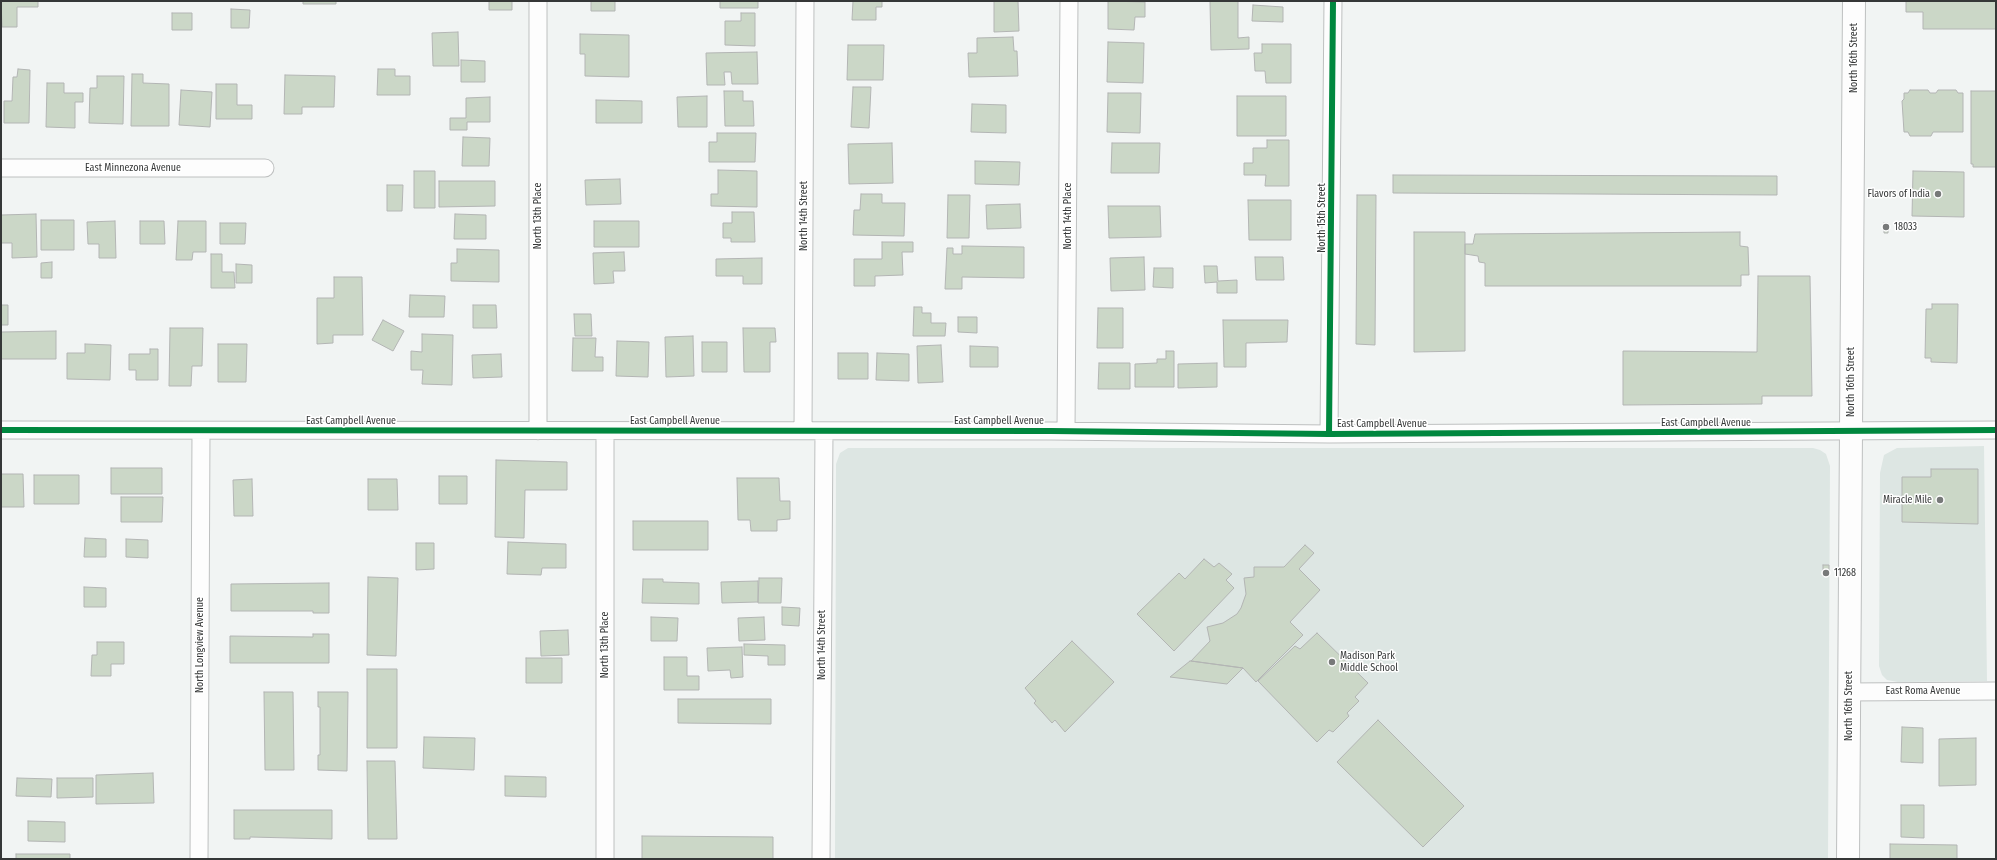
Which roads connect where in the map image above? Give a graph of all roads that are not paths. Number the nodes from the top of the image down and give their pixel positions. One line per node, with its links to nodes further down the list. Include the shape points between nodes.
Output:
1 (538, 1): 11 (street, North 13th Place)
2 (806, 1): 13 (street, North 14th Street)
3 (1069, 1): 15 (street, North 14th Place)
4 (1333, 1): 17 (street, North 15th Street)
5 (1854, 1): 16 (main road, North 16th Street)
6 (1, 168): 7 (street, East Minnezona Avenue)
7 (265, 168)
8 (1, 430): 9 (street, East Campbell Avenue)
9 (201, 430): 11 (street, East Campbell Avenue); 20 (street, North Longview Avenue)
10 (1996, 430): 16 (street, East Campbell Avenue)
11 (538, 431): 12 (street, East Campbell Avenue)
12 (606, 431): 13 (street, East Campbell Avenue); 21 (street, North 13th Place)
13 (803, 431): 14 (street, East Campbell Avenue)
14 (824, 431): 15 (street, East Campbell Avenue); 22 (street, North 14th Street)
15 (1066, 431): 17 (street, East Campbell Avenue)
16 (1851, 432): 17 (street, East Campbell Avenue); 19 (main road, North 16th Street)
17 (1329, 434)
18 (1996, 691): 19 (street, East Roma Avenue)
19 (1849, 692): 23 (main road, North 16th Street)
20 (200, 859)
21 (605, 859)
22 (821, 859)
23 (1848, 859)

